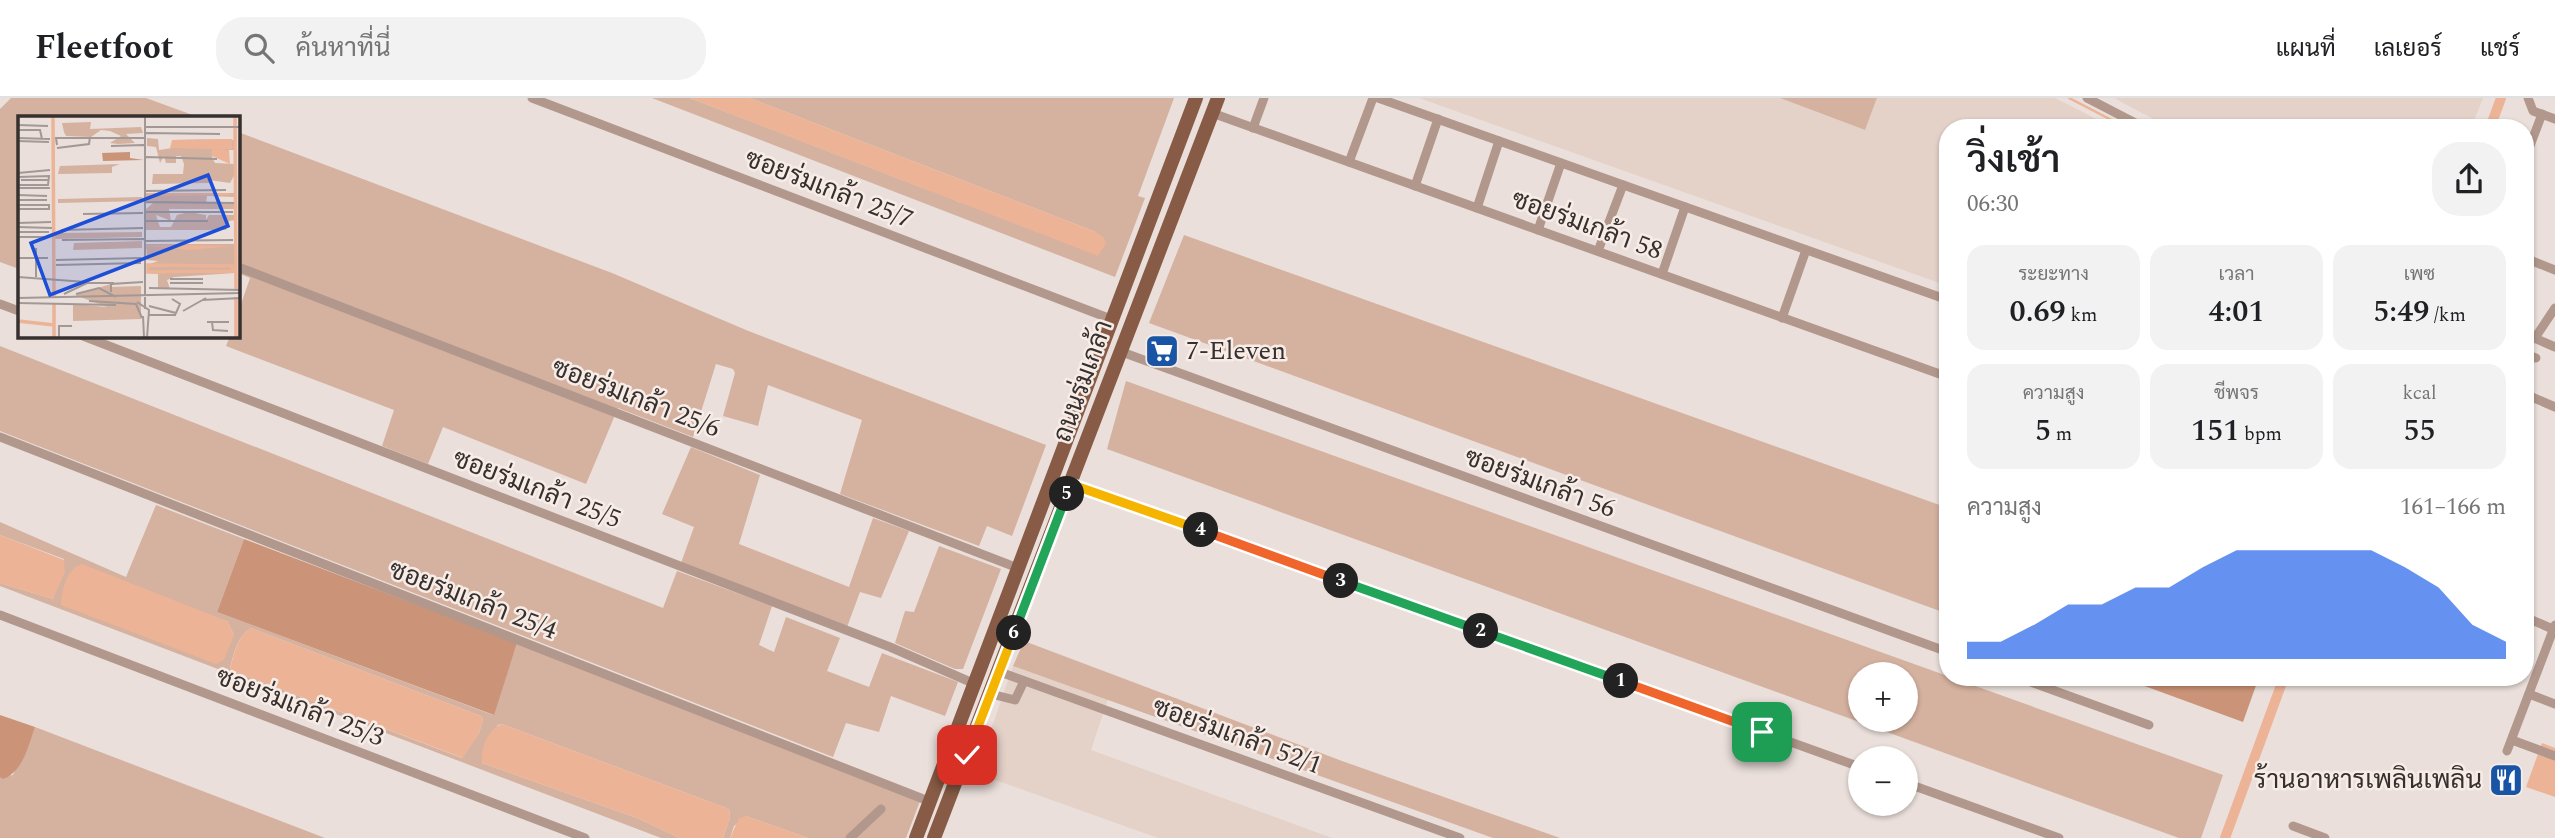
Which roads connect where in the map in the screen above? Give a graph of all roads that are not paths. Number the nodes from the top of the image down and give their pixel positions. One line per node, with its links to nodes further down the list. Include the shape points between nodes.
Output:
1 (532, 98): 34 (street, ซอยร่มเกล้า 25/7)
2 (1196, 98): 34 (main road, ถนนร่มเกล้า)
3 (1217, 98): 8 (main road, ถนนร่มเกล้า)
4 (1264, 98): 13 (street)
5 (1375, 98): 12 (street); 16 (street)
6 (2087, 98): 10 (street)
7 (2528, 98): 9 (street, via 2530,108)
8 (1212, 113): 13 (street, ซอยร่มเกล้า 58); 38 (main road, ถนนร่มเกล้า)
9 (2542, 114): 11 (street); 14 (street)
10 (2128, 119)
11 (2555, 119)
12 (1438, 120): 15 (street); 19 (street)
13 (1253, 128): 16 (street, ซอยร่มเกล้า 58)
14 (2534, 135)
15 (1499, 141): 17 (street); 21 (street)
16 (1349, 162): 19 (street, ซอยร่มเกล้า 58)
17 (1561, 163): 18 (street); 22 (street)
18 (1623, 185): 20 (street); 24 (street)
19 (1415, 186): 21 (street, ซอยร่มเกล้า 58)
20 (1685, 207): 23 (street); 28 (street)
21 (1477, 208): 22 (street, ซอยร่มเกล้า 58)
22 (1538, 230): 24 (street, ซอยร่มเกล้า 58)
23 (1806, 250): 29 (street); 33 (street)
24 (1598, 251): 28 (street, ซอยร่มเกล้า 58)
25 (2534, 262): 27 (street)
26 (240, 268): 44 (street, ซอยร่มเกล้า 25/6)
27 (2555, 270)
28 (1662, 274): 33 (street, ซอยร่มเกล้า 58)
29 (1939, 297)
30 (0, 304): 32 (street)
31 (2555, 308): 36 (street)
32 (18, 311)
33 (1782, 318): 39 (street, ซอยร่มเกล้า 58)
34 (1111, 319): 44 (main road, ถนนร่มเกล้า)
35 (88, 338): 52 (street, ซอยร่มเกล้า 25/5, via 890,647)
36 (2535, 338): 37 (street)
37 (2555, 347)
38 (1119, 351): 43 (main road, ถนนร่มเกล้า); 48 (street, ซอยร่มเกล้า 56)
39 (1939, 374)
40 (2534, 398): 41 (street)
41 (2555, 407)
42 (0, 437): 64 (street, ซอยร่มเกล้า 25/4)
43 (1070, 484): 49 (main road, ถนนร่มเกล้า); 62 (street)
44 (1018, 568): 52 (main road, ถนนร่มเกล้า)
45 (0, 615): 67 (street, ซอยร่มเกล้า 25/3)
46 (2534, 620): 47 (street)
47 (2554, 628): 51 (street)
48 (1939, 649)
49 (1000, 672): 50 (street, ซอยร่มเกล้า 52/1); 55 (main road, ถนนร่มเกล้า)
50 (1024, 681): 55 (street, via 1016,700); 71 (street, ซอยร่มเกล้า 52/1)
51 (2534, 681)
52 (975, 684): 64 (main road, ถนนร่มเกล้า)
53 (2042, 686): 58 (street)
54 (2532, 686): 56 (street)
55 (991, 694): 70 (main road, ถนนร่มเกล้า)
56 (2529, 694): 57 (street); 59 (street)
57 (2555, 704)
58 (2149, 725)
59 (2512, 740): 60 (street); 61 (street)
60 (2507, 751)
61 (2555, 756)
62 (1848, 763)
63 (1918, 787): 72 (street)
64 (931, 802): 69 (main road, ถนนร่มเกล้า)
65 (881, 809): 68 (street)
66 (2293, 826): 73 (street)
67 (585, 838)
68 (850, 838)
69 (916, 838)
70 (934, 838)
71 (1460, 838)
72 (2059, 838)
73 (2325, 838)

